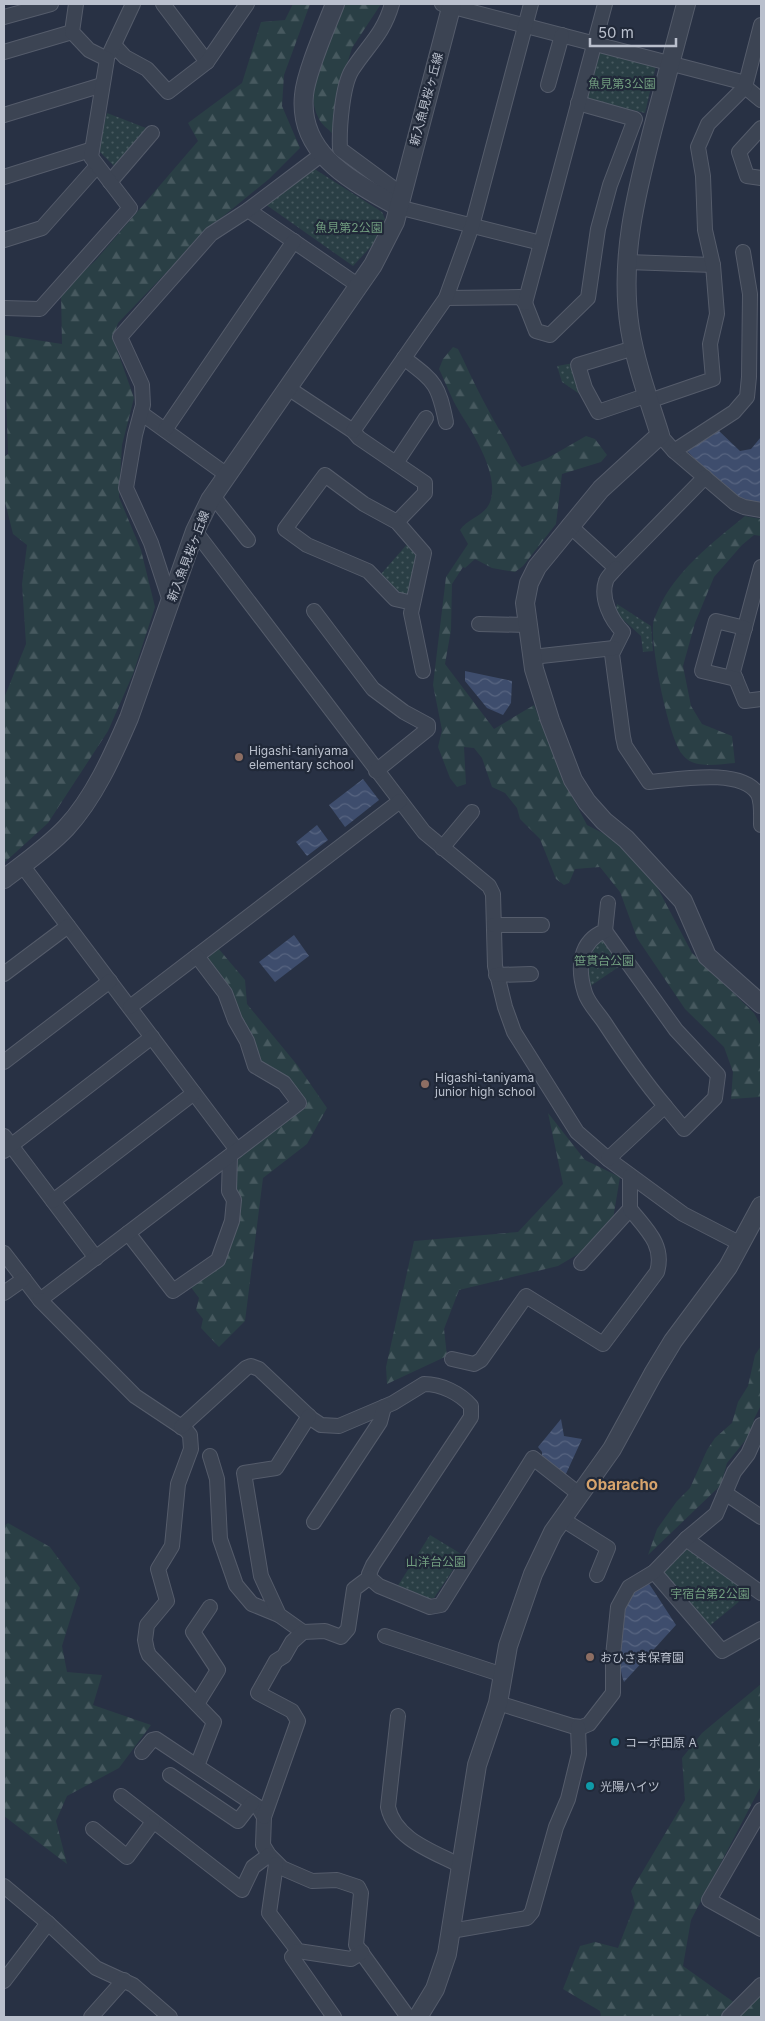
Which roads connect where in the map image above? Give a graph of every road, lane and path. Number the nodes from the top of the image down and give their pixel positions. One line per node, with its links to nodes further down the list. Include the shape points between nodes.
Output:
1 (51, 4): 12 (street)
2 (76, 4): 15 (street)
3 (133, 4): 18 (street)
4 (163, 4): 21 (street)
5 (247, 4): 21 (street)
6 (335, 4): 32 (street, via 304,94 305,120 310,137)
7 (392, 4): 37 (street, via 388,19 372,46 351,71 339,121 340,150)
8 (530, 4): 13 (street)
9 (605, 4): 17 (street)
10 (686, 4): 22 (street)
11 (448, 5): 13 (street); 37 (street, 新入魚見桜ヶ丘線)
12 (4, 17)
13 (525, 25): 16 (street); 39 (street)
14 (761, 25): 25 (street)
15 (72, 32): 19 (street); 20 (street, via 89,50)
16 (562, 35): 17 (street); 24 (street)
17 (594, 43): 22 (street); 27 (street)
18 (114, 45): 20 (street); 21 (street, via 125,57 147,70 168,92)
19 (4, 52)
20 (107, 59): 23 (street)
21 (207, 62)
22 (670, 63): 25 (street, via 738,81); 44 (street, via 637,190)
23 (102, 85): 28 (street); 31 (street)
24 (548, 85)
25 (745, 87): 26 (street); 45 (street, via 712,119 698,147 705,230)
26 (761, 100)
27 (578, 102): 42 (street); 48 (street, via 635,119 610,185 598,230 588,298 550,335 536,331)
28 (4, 115)
29 (761, 128): 35 (street, via 739,152 747,176)
30 (152, 133): 36 (street)
31 (90, 150): 33 (street); 34 (street)
32 (321, 155): 37 (street, via 334,168); 38 (street)
33 (97, 166): 36 (street); 40 (street, via 42,228)
34 (4, 177)
35 (761, 178)
36 (110, 182): 49 (street, via 130,208 40,309)
37 (399, 201): 39 (street); 46 (street, 新入魚見桜ヶ丘線, via 385,244)
38 (248, 210): 41 (street); 54 (street, via 211,234 120,337 142,385)
39 (472, 226): 42 (street); 47 (street)
40 (4, 240)
41 (294, 241): 46 (street); 57 (street)
42 (541, 243): 48 (street)
43 (743, 252): 60 (street, via 750,302 747,396 734,412)
44 (627, 262): 45 (street); 50 (street, via 627,300)
45 (713, 264): 53 (street, via 717,314 710,344 713,379)
46 (359, 286): 52 (street, 新入魚見桜ヶ丘線)
47 (446, 298): 48 (street, via 520,297); 51 (street)
48 (525, 303)
49 (4, 308)
50 (634, 348): 53 (street); 53 (street, via 578,365 585,388 598,412)
51 (404, 358): 56 (street, via 436,386); 58 (street)
52 (288, 388): 58 (street); 62 (street, 新入魚見桜ヶ丘線)
53 (649, 398): 59 (street)
54 (141, 413): 57 (street); 72 (street, via 126,488 151,543)
55 (426, 418): 61 (street)
56 (446, 422)
57 (165, 430): 62 (street)
58 (353, 431): 61 (street)
59 (660, 435): 60 (street); 67 (street, via 601,489)
60 (674, 451): 63 (street)
61 (396, 464): 66 (street, via 425,483 425,493)
62 (227, 475): 64 (street, 新入魚見桜ヶ丘線)
63 (705, 478): 65 (street, via 734,502); 71 (street)
64 (213, 496): 68 (street, 新入魚見桜ヶ丘線); 69 (street)
65 (761, 510)
66 (397, 522): 73 (street, via 422,549 425,557); 73 (street, via 364,504 325,475 285,530 306,545 368,571 396,599)
67 (569, 525): 71 (street); 76 (street, via 529,583 525,603)
68 (196, 531): 72 (street, 新入魚見桜ヶ丘線); 83 (street)
69 (248, 540)
70 (761, 567): 77 (street)
71 (616, 568): 78 (street, via 606,580 609,615 623,632)
72 (170, 601): 88 (street, 新入魚見桜ヶ丘線, via 117,746 76,816)
73 (412, 603): 80 (street, via 411,613)
74 (314, 611): 83 (street, via 373,689 428,725 420,738)
75 (479, 624): 76 (street)
76 (527, 625): 79 (street)
77 (745, 628): 81 (street, via 733,672); 81 (street, via 716,621 702,671)
78 (614, 648): 79 (street); 86 (street, via 612,654 625,746 649,782 738,778 760,798)
79 (532, 656): 100 (street, via 550,720 573,780 587,802 683,901 707,956)
80 (423, 671)
81 (736, 679): 82 (street, via 745,701)
82 (761, 699)
83 (376, 771): 84 (street)
84 (400, 801): 87 (street, via 424,832); 95 (street)
85 (472, 812): 87 (street)
86 (761, 825)
87 (442, 848): 91 (street, via 489,886 493,894)
88 (22, 865): 89 (street, 新入魚見桜ヶ丘線); 93 (street)
89 (4, 878)
90 (608, 903): 94 (street)
91 (494, 925): 92 (street); 98 (street)
92 (542, 925)
93 (68, 926): 96 (street); 99 (street)
94 (605, 931): 105 (street, via 592,936 582,956 580,969 585,994 644,1081); 105 (street, via 676,1030 718,1075 714,1098 684,1129)
95 (196, 956): 101 (street); 107 (street, via 225,993 255,1066 284,1083 299,1104)
96 (4, 974)
97 (531, 974): 98 (street)
98 (496, 975): 108 (street, via 514,1032 554,1098 577,1132)
99 (110, 981): 101 (street); 103 (street)
100 (761, 1004)
101 (130, 1007): 102 (street)
102 (152, 1038): 104 (street); 106 (street)
103 (4, 1062)
104 (194, 1093): 107 (street); 110 (street)
105 (665, 1106): 108 (street)
106 (6, 1144): 110 (street)
107 (234, 1153): 113 (street); 113 (street, via 230,1191 234,1200 232,1221 218,1260 173,1291)
108 (608, 1159): 109 (street)
109 (630, 1176): 111 (street); 114 (street, via 683,1214)
110 (53, 1201): 116 (street)
111 (630, 1209): 117 (street); 121 (street, via 656,1242 659,1264 657,1272 603,1344 526,1296 481,1360 474,1364)
112 (759, 1215): 114 (street)
113 (128, 1233): 116 (street)
114 (740, 1244): 128 (street, via 717,1284 674,1341 612,1449)
115 (4, 1253): 118 (street)
116 (96, 1258): 120 (street)
117 (581, 1263)
118 (24, 1279): 119 (street); 120 (street)
119 (4, 1293)
120 (40, 1300): 124 (street, via 135,1396)
121 (452, 1359)
122 (384, 1407): 123 (street, via 330,1427); 131 (street, via 380,1422); 135 (street, via 428,1384 444,1388 466,1400 472,1412 373,1565)
123 (309, 1416): 124 (street, via 259,1369 251,1366); 138 (street, via 276,1468 244,1473 261,1576)
124 (181, 1427): 144 (street, via 190,1436 191,1449 178,1484 172,1546 158,1569 167,1601 148,1625 145,1640 149,1655)
125 (759, 1434): 127 (street, via 734,1472)
126 (210, 1456): 138 (street, via 217,1479 220,1539 236,1585 252,1604)
127 (725, 1493): 129 (street); 132 (street, via 716,1514)
128 (579, 1494): 130 (street); 135 (street, via 533,1458 441,1606 430,1607 379,1586)
129 (761, 1517)
130 (562, 1520): 134 (street, via 608,1548); 142 (street, via 533,1574 508,1646)
131 (314, 1522)
132 (686, 1539): 133 (street); 136 (street)
133 (654, 1572): 139 (street, via 722,1651); 146 (street, via 629,1587 618,1607 613,1656 614,1693 589,1724)
134 (597, 1575)
135 (370, 1577): 140 (street, via 354,1589 348,1629 341,1637 325,1631)
136 (761, 1593)
137 (210, 1607): 144 (street, via 193,1632 218,1670)
138 (279, 1616): 140 (street)
139 (761, 1629)
140 (303, 1632): 153 (street, via 276,1661 258,1693 292,1711 298,1722)
141 (385, 1636): 142 (street)
142 (503, 1675): 143 (street)
143 (498, 1703): 146 (street); 157 (street, via 478,1765)
144 (197, 1704): 148 (street, via 214,1722)
145 (398, 1716): 157 (street, via 390,1813 405,1836)
146 (578, 1726): 161 (street, via 579,1754 568,1799 556,1827 532,1912 527,1918)
147 (142, 1752): 148 (street, via 156,1739)
148 (197, 1766): 151 (street)
149 (170, 1776): 151 (street, via 238,1821)
150 (121, 1796): 154 (street)
151 (252, 1803): 153 (street)
152 (760, 1814): 160 (street, via 710,1900)
153 (264, 1817): 156 (street, via 263,1845)
154 (153, 1822): 155 (street, via 126,1857); 156 (street, via 242,1890 253,1867)
155 (93, 1829)
156 (272, 1860): 162 (street, via 269,1913); 163 (street, via 291,1873 312,1881 337,1880 358,1887 361,1893 355,1940)
157 (461, 1866): 161 (street)
158 (4, 1886): 159 (street)
159 (48, 1923): 164 (street, via 96,1968); 165 (street)
160 (761, 1929)
161 (451, 1931): 171 (street, via 448,1954 435,1989)
162 (298, 1951): 163 (street, via 351,1959); 169 (street, via 292,1957)
163 (362, 1952): 170 (street)
164 (124, 1980): 167 (street); 168 (street)
165 (4, 1981)
166 (761, 1985): 172 (street)
167 (91, 2017)
168 (170, 2017)
169 (334, 2017)
170 (408, 2017)
171 (418, 2017)
172 (729, 2017)

